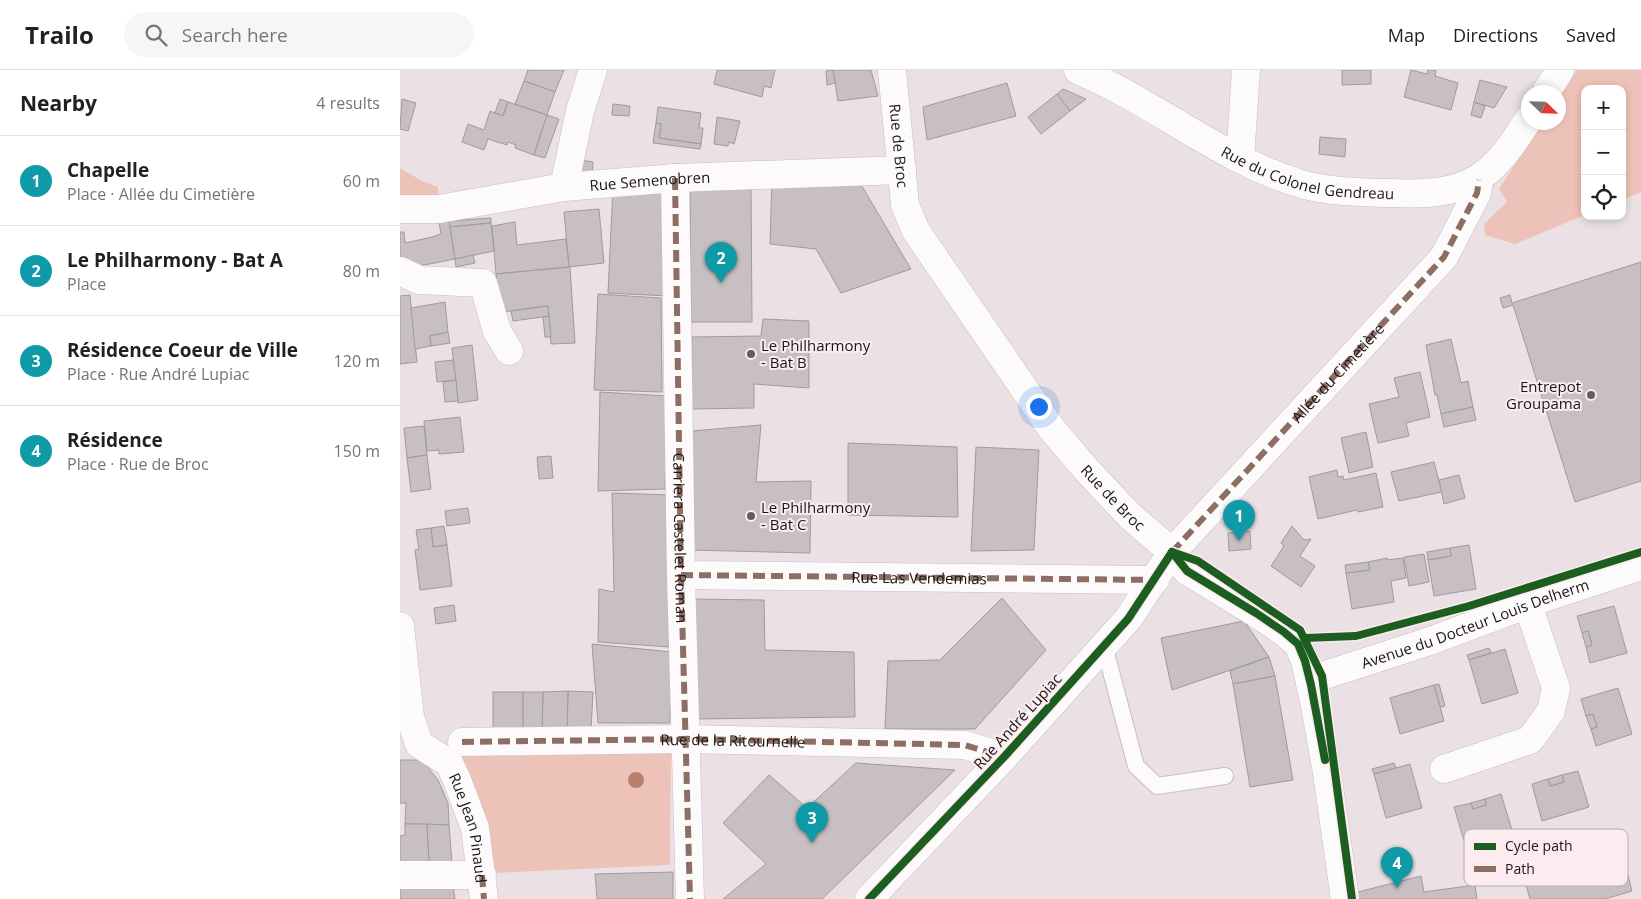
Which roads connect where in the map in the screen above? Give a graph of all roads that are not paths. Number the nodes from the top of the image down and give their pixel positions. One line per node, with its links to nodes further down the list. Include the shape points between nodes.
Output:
1 (593, 70): 12 (street, via 580,111)
2 (892, 70): 9 (street, Rue de Broc)
3 (1078, 70): 8 (street, Rue du Colonel Gendreau, via 1128,94)
4 (1246, 70): 8 (street)
5 (1560, 70): 6 (street)
6 (1550, 85)
7 (1521, 130): 11 (street, Rue du Colonel Gendreau, via 1498,165)
8 (1240, 159): 11 (street, Rue du Colonel Gendreau, via 1278,176 1339,191 1442,192)
9 (902, 170): 10 (street, Rue Semenobren); 16 (street, Rue de Broc, via 905,205 916,231 1051,428 1130,516)
10 (675, 178): 12 (street, Rue Semenobren); 18 (street, Carriera Castelet Roman)
11 (1479, 180): 16 (street, Allée du Cimetière, via 1477,193 1444,257)
12 (564, 187): 13 (street, Rue Semenobren, via 439,208)
13 (400, 209)
14 (400, 271): 15 (street, via 419,280 483,284 497,331)
15 (509, 352)
16 (1172, 552): 19 (street, Rue André Lupiac); 23 (street, Rue de Broc, via 1187,571 1256,613 1298,644)
17 (1641, 566): 20 (street, Avenue du Docteur Louis Delherm)
18 (681, 575): 19 (street, Rue Las Vendemias); 24 (street, Carriera Castelet Roman)
19 (1155, 580): 22 (street, Rue André Lupiac, via 1128,619)
20 (1528, 605): 23 (street, Avenue du Docteur Louis Delherm, via 1322,676); 28 (street, via 1556,688 1552,711 1530,740)
21 (400, 626): 26 (street, Rue Jean Pinaud, via 410,717)
22 (1104, 645): 27 (street, Rue André Lupiac); 29 (lane, via 1136,766 1157,786)
23 (1311, 686): 34 (street, Rue de Broc)
24 (686, 738): 25 (street, Rue de la Ritournelle); 27 (street, Rue de la Ritournelle, via 965,745); 32 (street, Carriera Castelet Roman)
25 (462, 742)
26 (409, 744): 31 (street, Rue Jean Pinaud, via 448,763 457,780 475,828)
27 (1004, 757): 33 (street, Rue André Lupiac)
28 (1444, 769)
29 (1224, 776)
30 (400, 875): 31 (street)
31 (483, 887)
32 (690, 899)
33 (869, 899)
34 (1345, 899)

